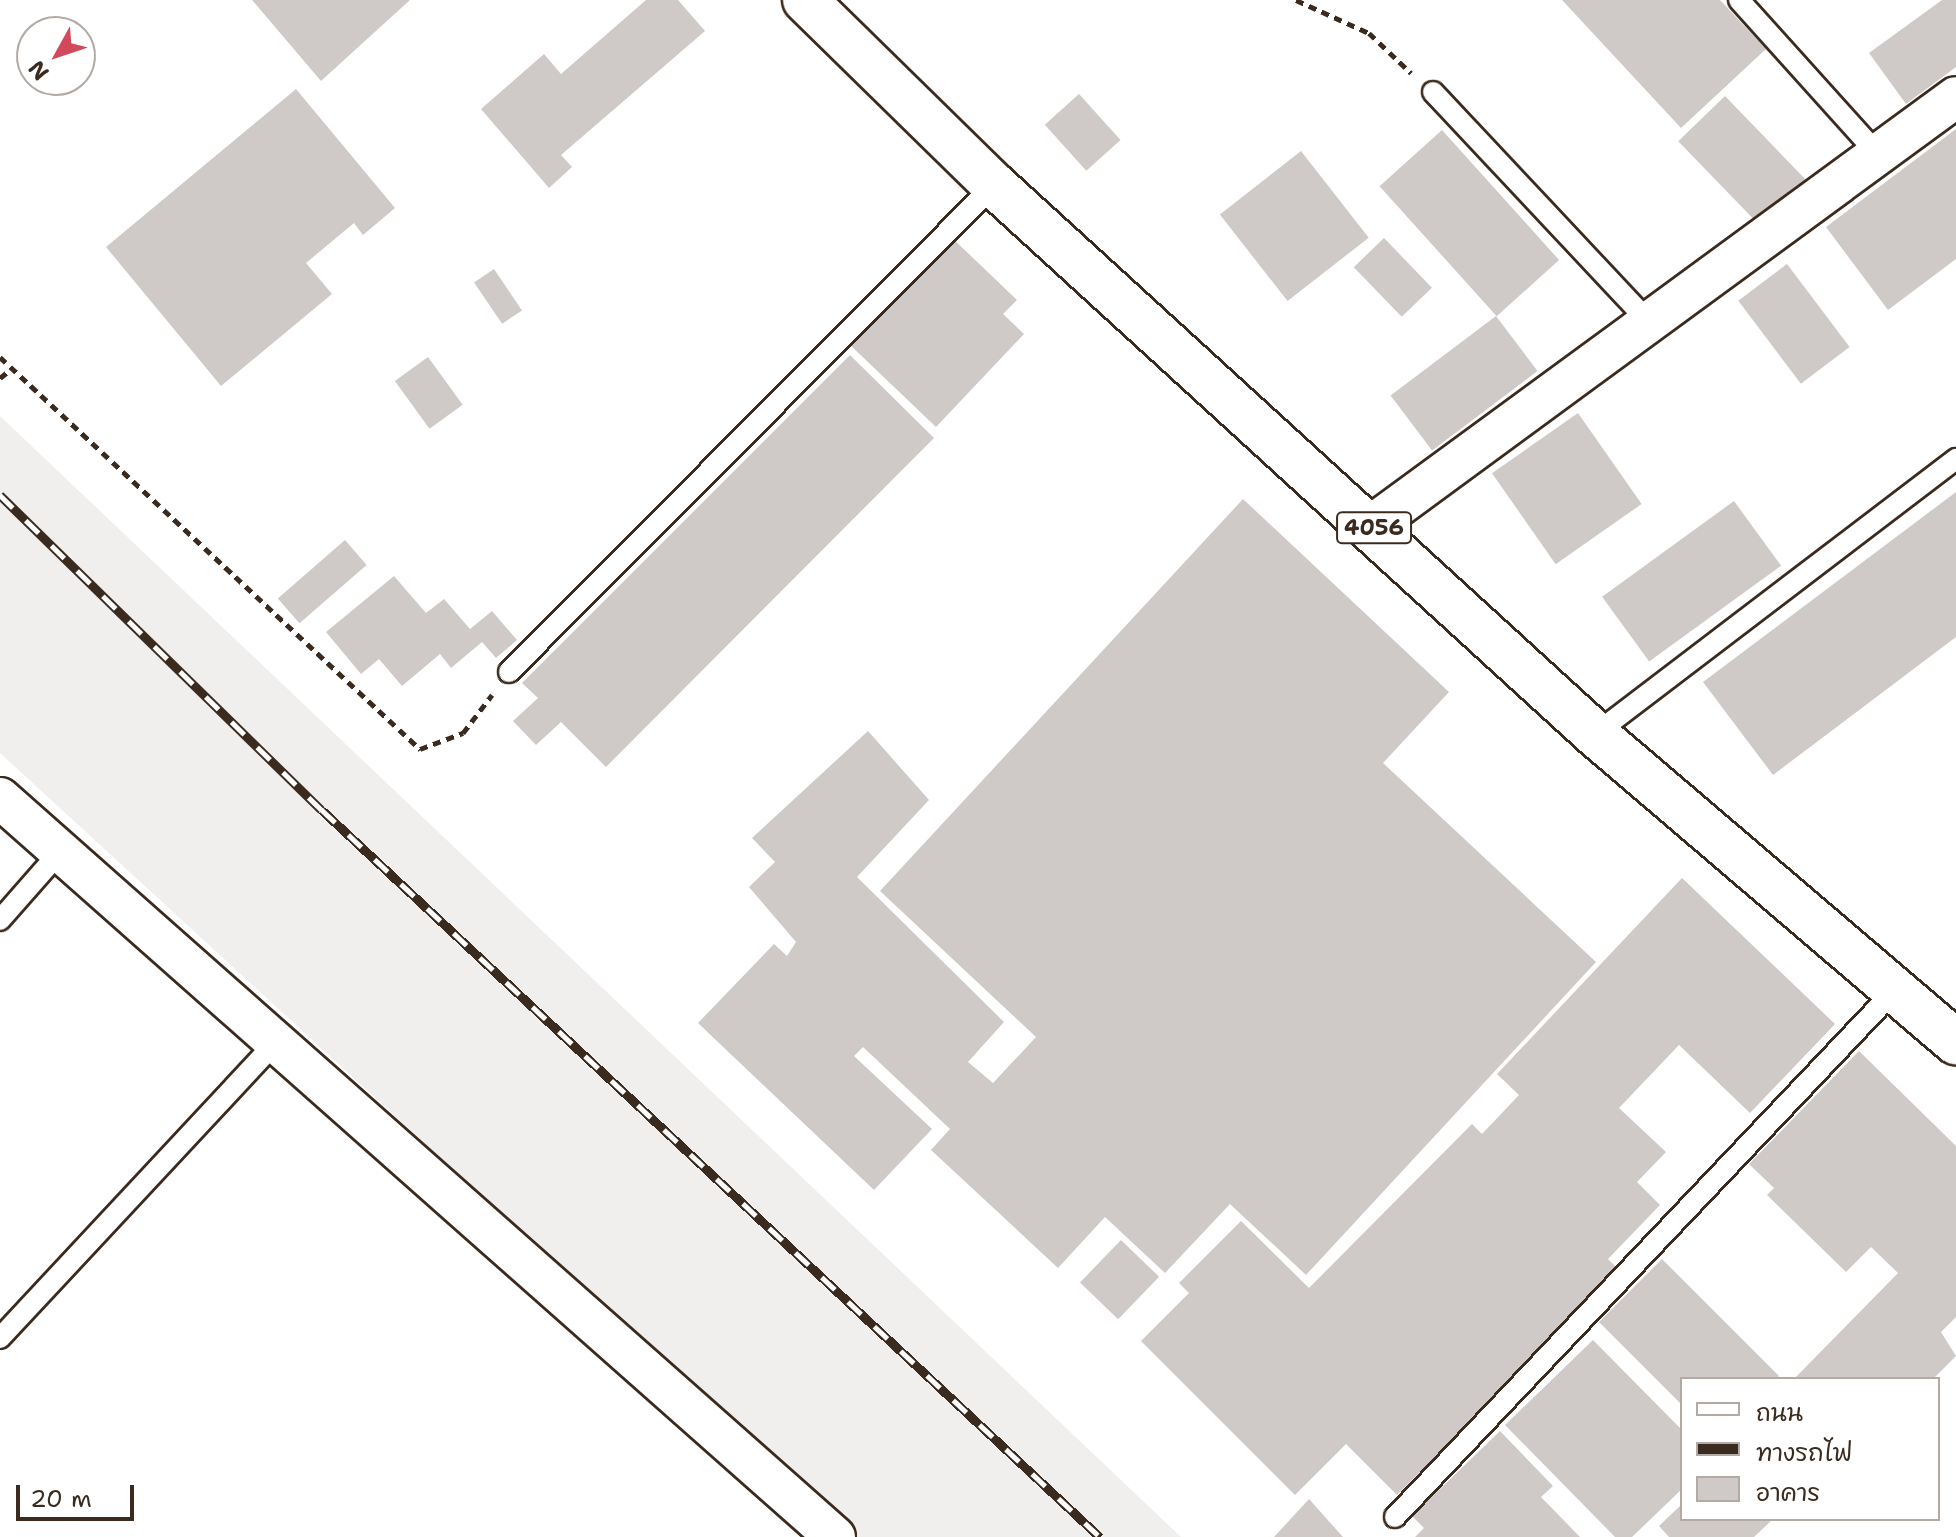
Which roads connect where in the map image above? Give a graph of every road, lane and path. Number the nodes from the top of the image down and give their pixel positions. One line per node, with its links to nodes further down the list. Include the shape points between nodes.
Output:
1 (805, 0): 7 (main road, 4056)
2 (1296, 0): 4 (path, via 1369,33)
3 (1739, 0): 6 (lane)
4 (1433, 92): 8 (lane)
5 (1956, 97): 6 (street)
6 (1877, 153): 8 (street)
7 (994, 185): 13 (main road, 4056); 14 (lane)
8 (1652, 325): 13 (street)
9 (0, 357): 10 (path)
10 (11, 369): 11 (path); 14 (path, via 420,749 463,733)
11 (0, 378)
12 (1956, 459): 15 (lane)
13 (1371, 526): 15 (main road, 4056)
14 (509, 672)
15 (1595, 734): 19 (main road, 4056)
16 (0, 798): 17 (street)
17 (58, 854): 18 (lane); 20 (street)
18 (0, 920)
19 (1892, 993): 21 (main road, 4056); 23 (lane)
20 (276, 1042): 22 (lane); 24 (street)
21 (1956, 1042)
22 (0, 1338)
23 (1395, 1517)
24 (835, 1537)

